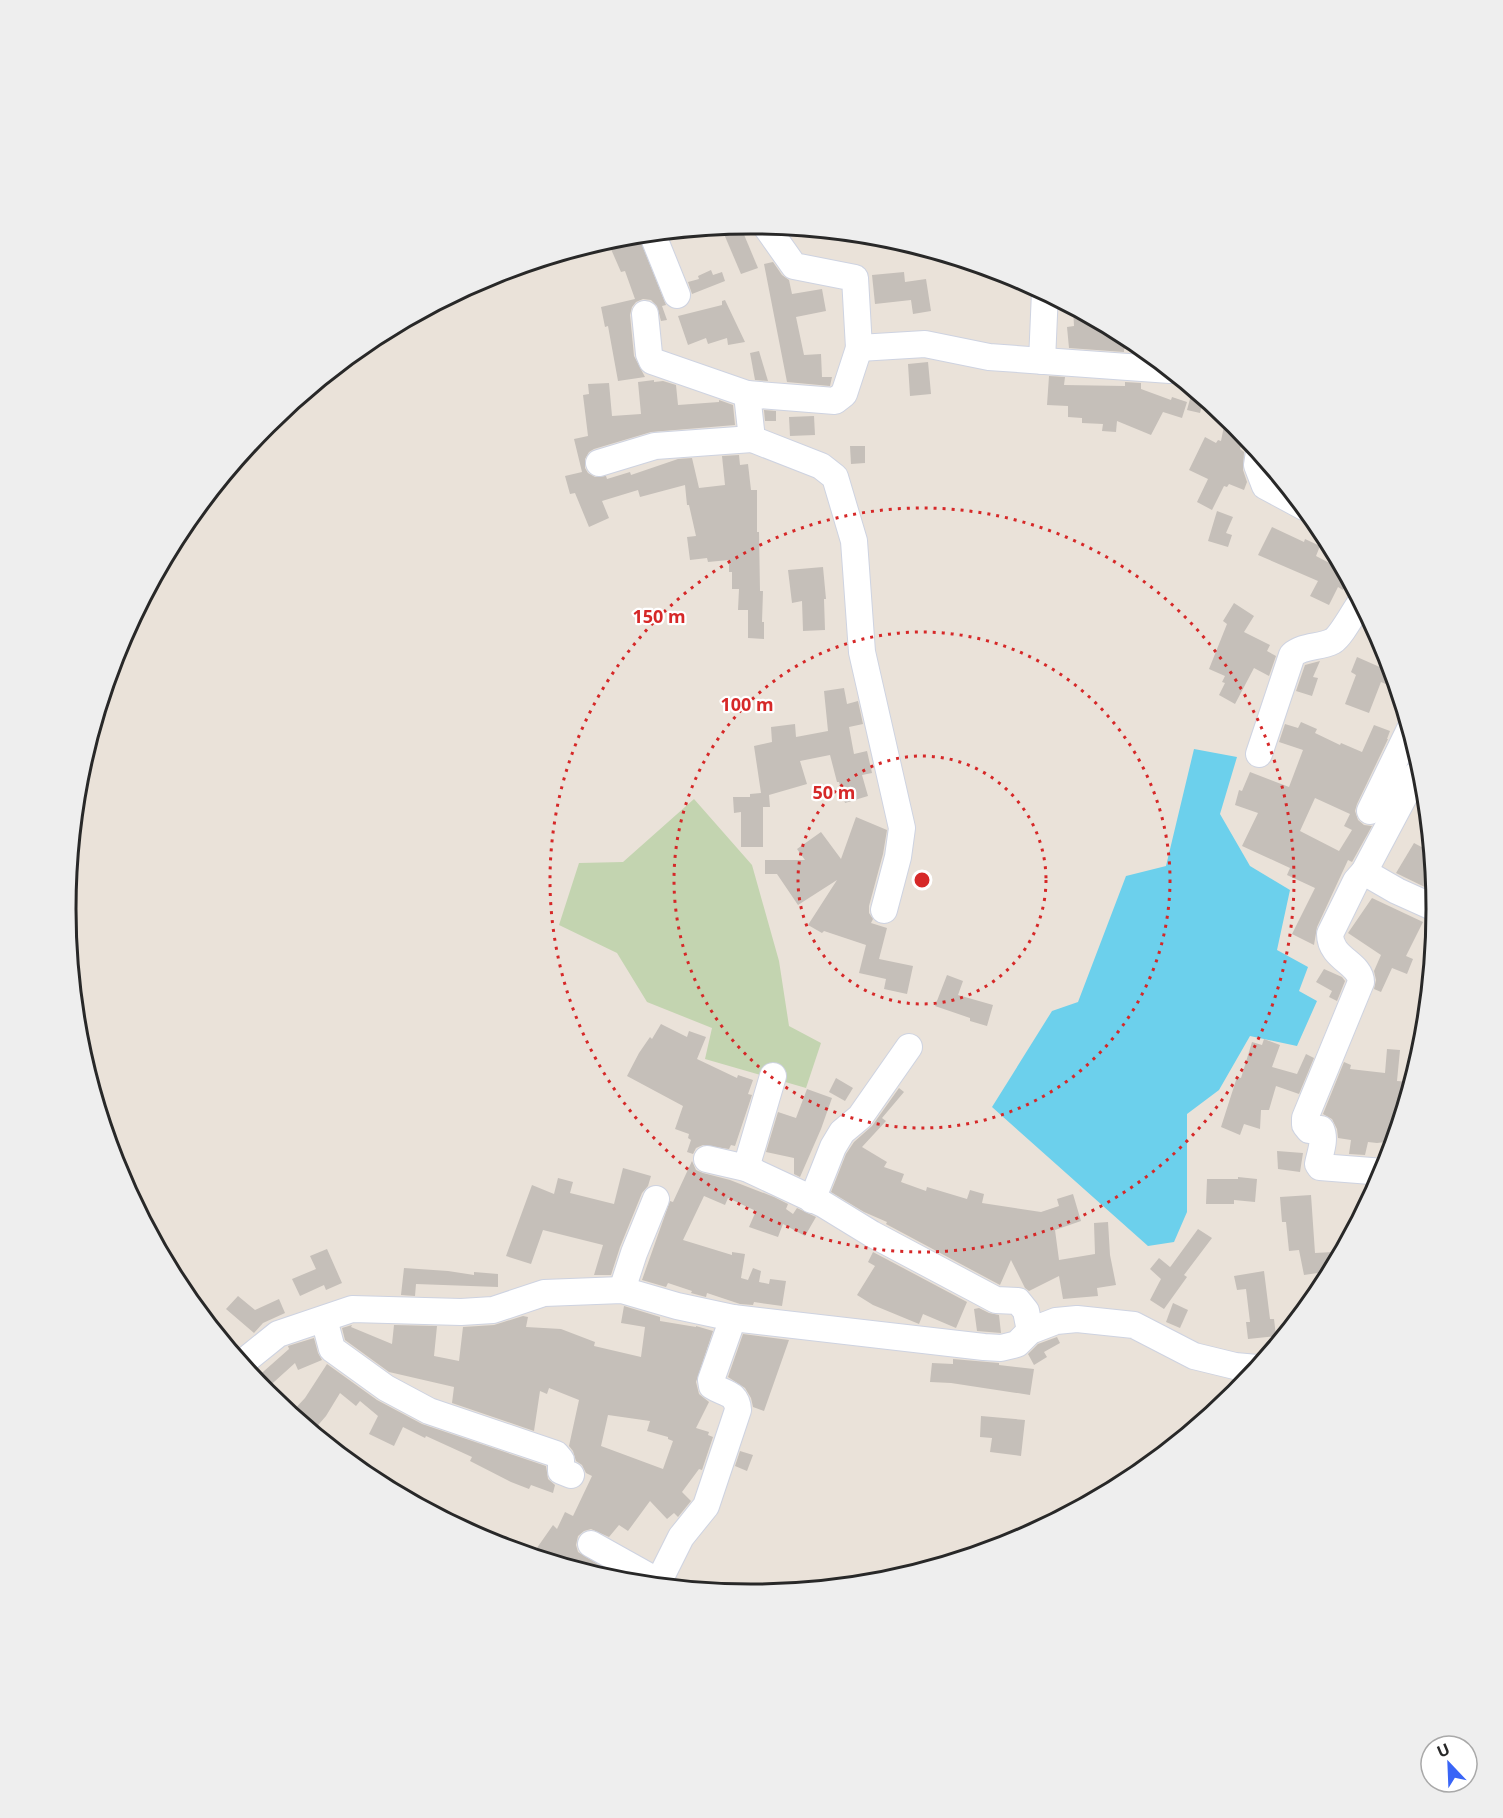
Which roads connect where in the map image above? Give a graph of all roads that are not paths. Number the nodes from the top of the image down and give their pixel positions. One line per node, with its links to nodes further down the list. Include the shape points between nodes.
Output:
1 (772, 234): 6 (street, via 794,266 855,278)
2 (655, 241): 3 (street)
3 (677, 295)
4 (1045, 301): 7 (street)
5 (645, 314): 9 (street, via 652,360)
6 (859, 348): 7 (street, via 925,344 989,357); 9 (street, via 844,394 835,401)
7 (1042, 361): 8 (street)
8 (1156, 369)
9 (747, 394): 10 (street)
10 (752, 440): 12 (street, via 656,446); 20 (street, via 821,465 835,477 854,541 862,652 902,828)
11 (1257, 462): 13 (street, via 1265,486)
12 (599, 463)
13 (1287, 498)
14 (1356, 609): 15 (street, via 1337,638 1292,655)
15 (1259, 754)
16 (1410, 774): 17 (street); 18 (street)
17 (1370, 811)
18 (1364, 872): 19 (street); 25 (street, via 1330,934 1330,944 1357,972 1361,982 1305,1125 1323,1133 1320,1167)
19 (1426, 904)
20 (884, 910)
21 (909, 1047): 27 (street, via 860,1117 842,1132)
22 (773, 1076): 24 (street)
23 (708, 1159): 24 (street)
24 (746, 1168): 27 (street)
25 (1373, 1171)
26 (656, 1199): 28 (street)
27 (812, 1200): 31 (street, via 996,1300 1018,1301 1026,1311)
28 (622, 1290): 29 (street); 30 (street, via 544,1293 493,1310 352,1309)
29 (733, 1318): 31 (street, via 993,1348 1017,1344); 37 (street, via 711,1380 715,1389 733,1395 738,1410 706,1506 681,1537)
30 (324, 1319): 32 (street, via 278,1334); 34 (street, via 332,1349 386,1388 429,1411 556,1454 561,1460 561,1471)
31 (1030, 1331): 33 (street, via 1056,1321 1077,1319 1134,1325 1194,1356)
32 (248, 1358)
33 (1247, 1367)
34 (571, 1475)
35 (591, 1544): 36 (street)
36 (642, 1575)
37 (661, 1578)

